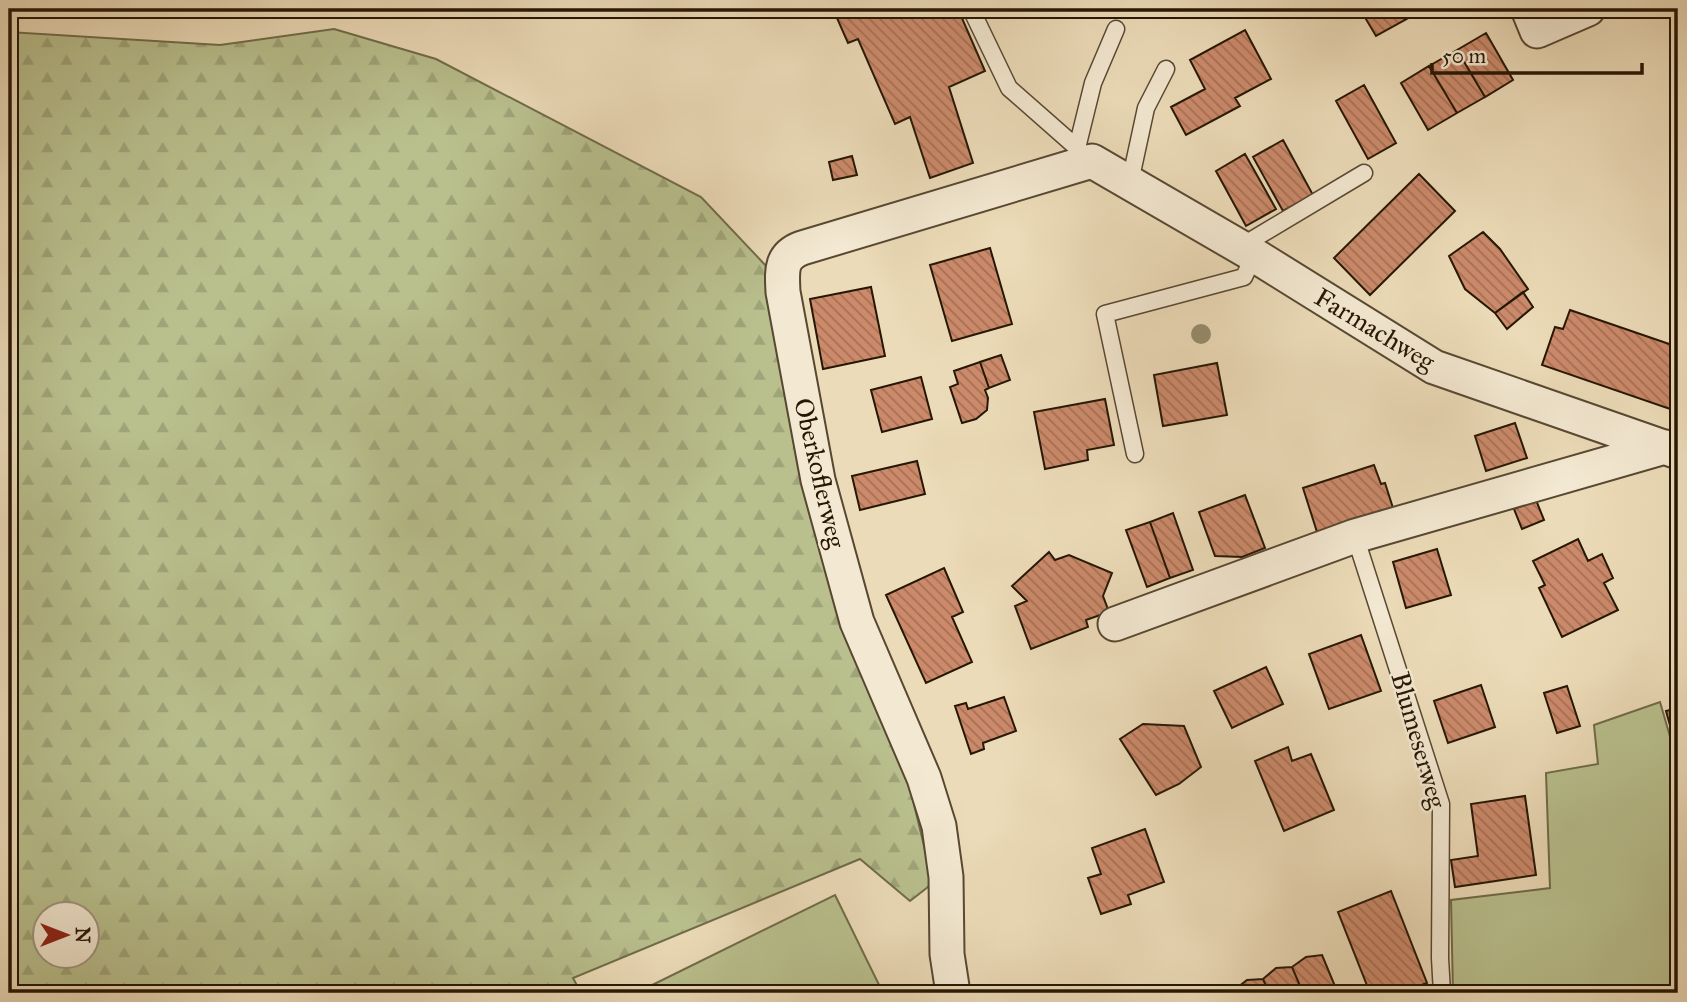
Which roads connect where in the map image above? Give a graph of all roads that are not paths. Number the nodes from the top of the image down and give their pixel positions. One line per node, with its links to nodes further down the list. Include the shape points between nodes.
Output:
1 (971, 9): 6 (lane, via 1009,88)
2 (1528, 9): 3 (street, via 1537,31)
3 (1588, 9)
4 (1116, 29): 6 (lane, via 1093,83)
5 (1166, 69): 8 (lane, via 1146,108)
6 (1084, 154): 8 (street, Farmachweg); 14 (street, Oberkoflerweg, via 802,247 789,254 782,267 818,480 854,609 939,825)
7 (1364, 173): 9 (lane)
8 (1130, 182): 9 (street, Farmachweg)
9 (1247, 251): 10 (street, Farmachweg, via 1434,367); 11 (lane, via 1244,277 1105,314)
10 (1671, 450): 12 (street)
11 (1135, 454)
12 (1355, 536): 13 (street); 15 (lane, Blumeserweg, via 1441,804)
13 (1115, 624)
14 (953, 993)
15 (1442, 993)

